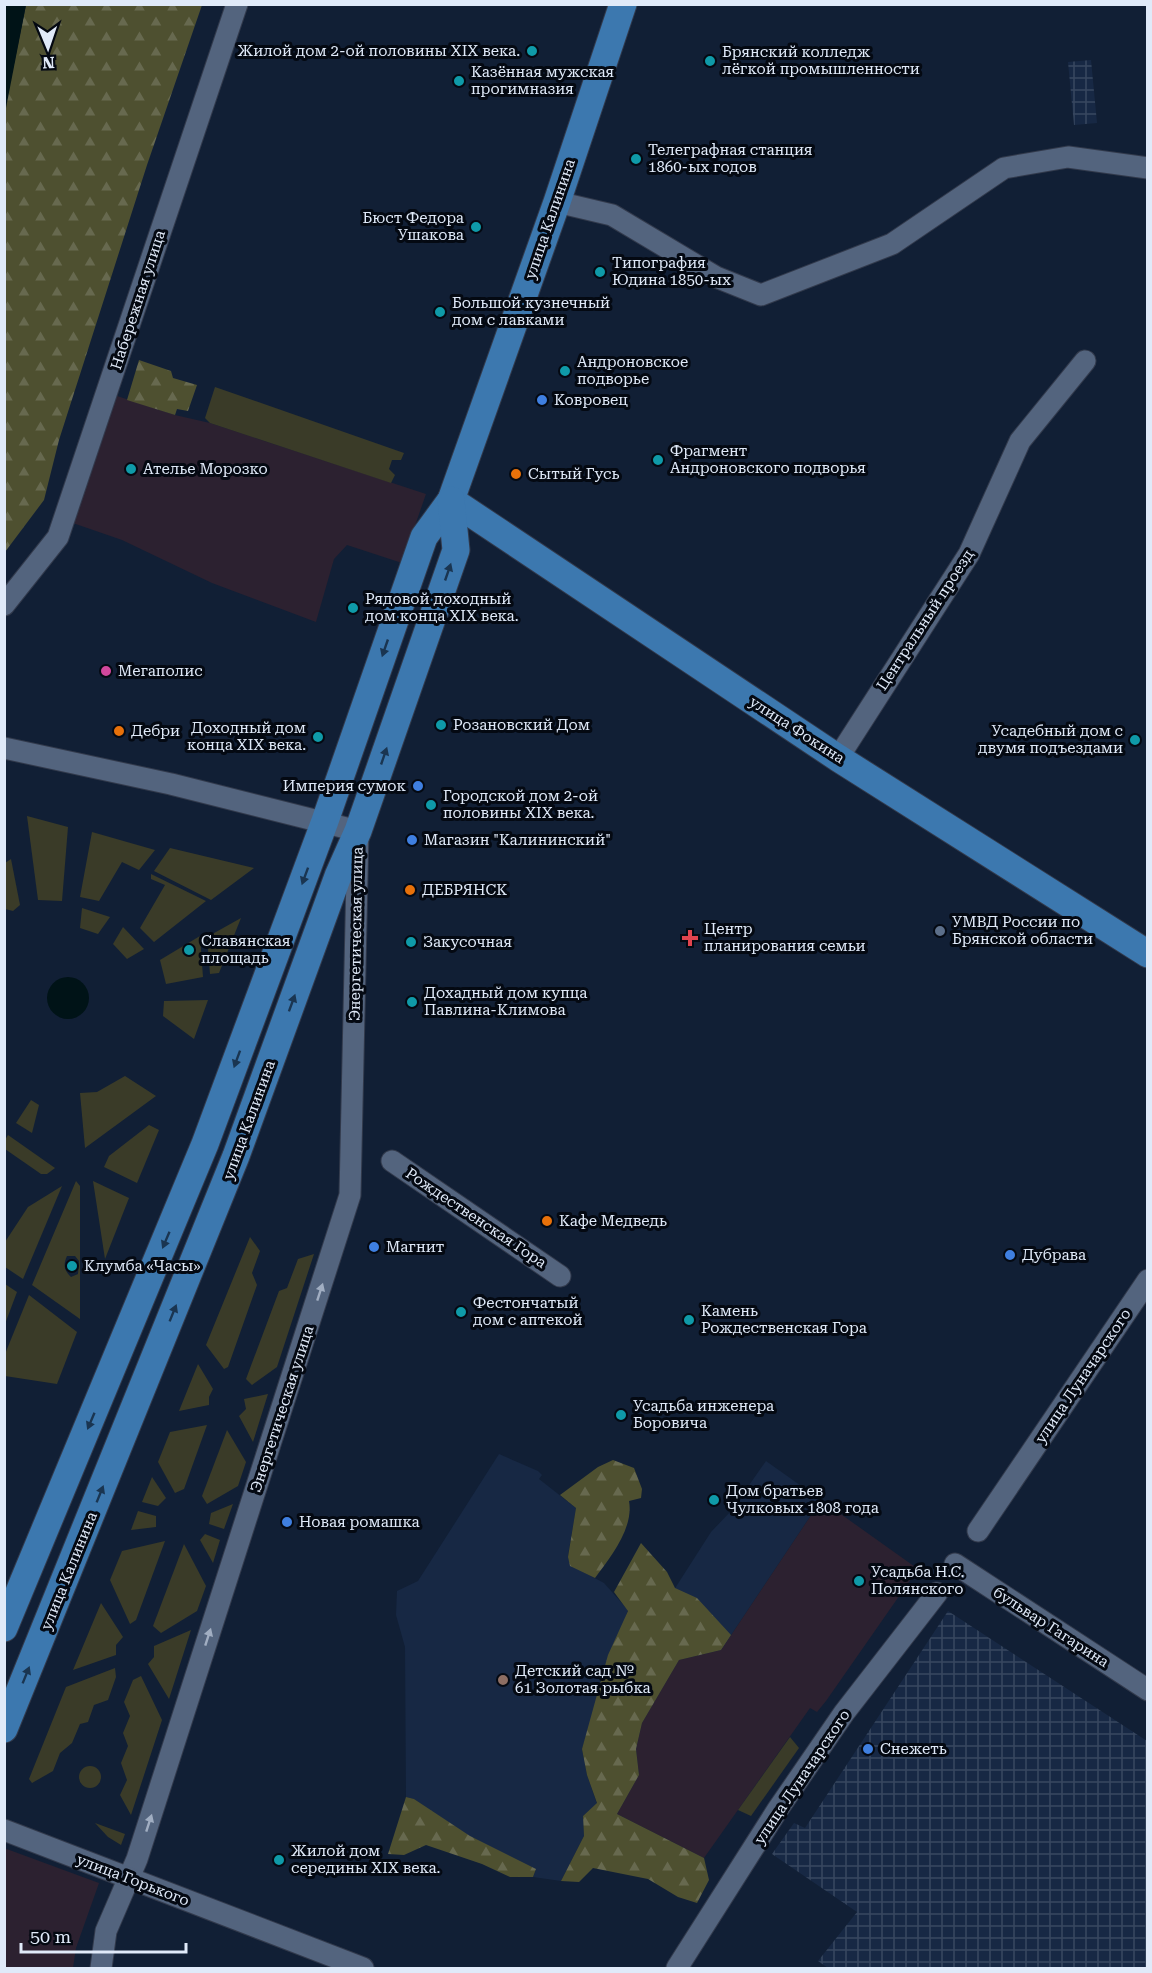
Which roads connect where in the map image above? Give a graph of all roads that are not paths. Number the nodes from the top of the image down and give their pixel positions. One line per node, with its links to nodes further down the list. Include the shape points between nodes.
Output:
1 (237, 4): 7 (street, Набережная улица, via 58,537)
2 (623, 4): 4 (main road, улица Калинина)
3 (1148, 168): 4 (street, via 1068,157 1004,168 892,244 761,295 716,277 612,215)
4 (557, 202): 6 (main road, улица Калинина)
5 (1085, 361): 10 (street, Центральный проезд, via 1020,441 969,554)
6 (451, 500): 10 (main road, улица Фокина); 11 (main road, улица Калинина, one-way to 11, via 424,537); 12 (main road, улица Калинина, one-way to 6, via 456,550)
7 (12, 582): 8 (street, Набережная улица)
8 (4, 605)
9 (4, 748): 11 (street)
10 (838, 758): 13 (main road, улица Фокина)
11 (325, 821): 12 (street); 20 (main road, улица Калинина, one-way to 20, via 197,1165)
12 (358, 831): 22 (main road, улица Калинина, one-way to 12, via 237,1156); 24 (street, Энергетическая улица, one-way to 12, via 350,1195)
13 (1148, 954)
14 (392, 1161): 15 (street, Рождественская Гора)
15 (560, 1276)
16 (1148, 1280): 17 (street, улица Луначарского)
17 (978, 1531)
18 (955, 1563): 21 (street, бульвар Гагарина)
19 (937, 1593): 27 (street, улица Луначарского, via 844,1713)
20 (4, 1628)
21 (1148, 1690)
22 (4, 1729)
23 (4, 1830): 24 (street, улица Горького)
24 (130, 1878): 25 (street, Энергетическая улица, via 106,1931); 26 (street, улица Горького)
25 (101, 1968)
26 (363, 1968)
27 (677, 1968)

